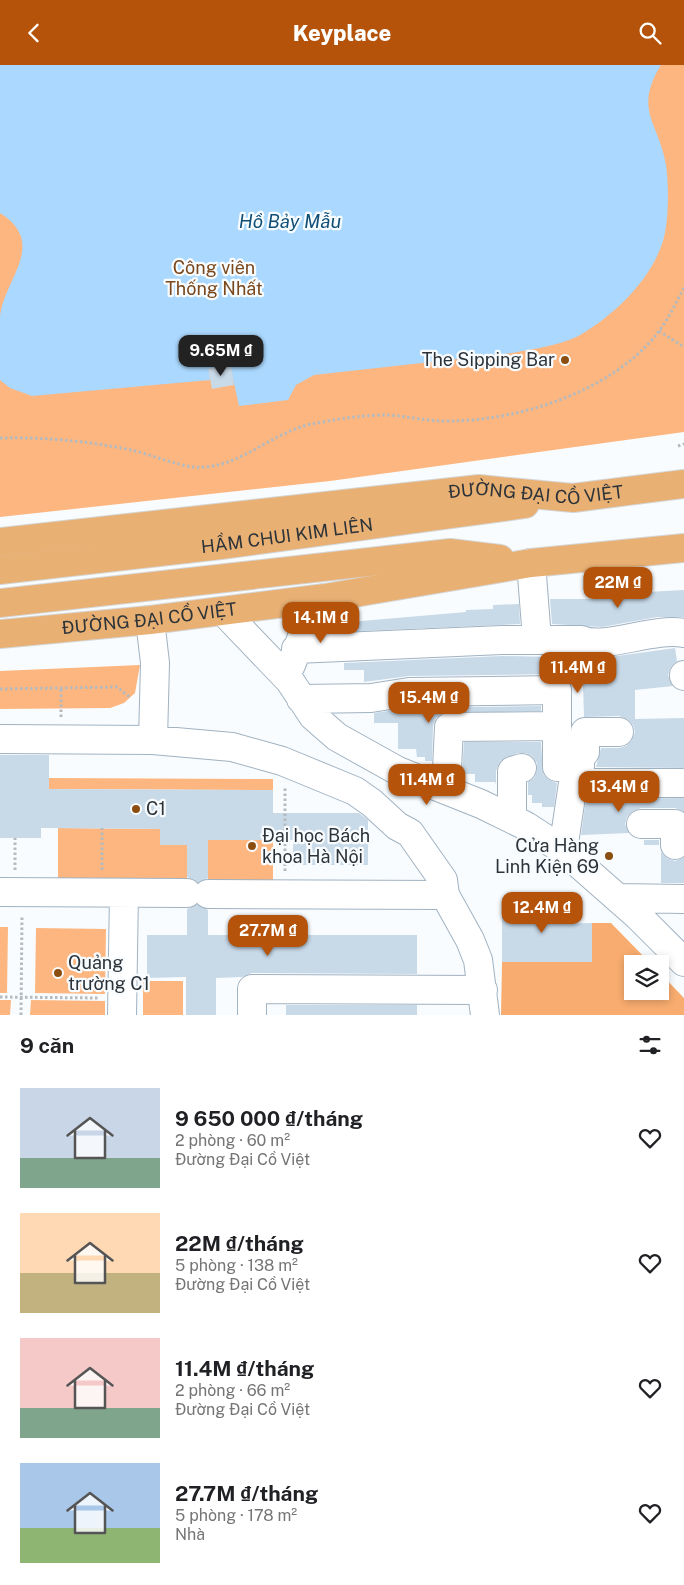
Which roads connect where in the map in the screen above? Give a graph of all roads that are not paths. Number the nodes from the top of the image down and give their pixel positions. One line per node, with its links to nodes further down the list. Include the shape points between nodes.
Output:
1 (684, 484): 2 (main road, ĐƯỜNG ĐẠI CỒ VIỆT)
2 (573, 498): 3 (main road, ĐƯỜNG ĐẠI CỒ VIỆT, via 478,489); 6 (main road, HẦM CHUI KIM LIÊN, via 221,545)
3 (0, 541)
4 (684, 548): 5 (main road, ĐƯỜNG ĐẠI CỒ VIỆT)
5 (531, 563): 7 (main road, ĐƯỜNG ĐẠI CỒ VIỆT); 8 (main road, HẦM CHUI KIM LIÊN, via 450,553); 13 (street)
6 (0, 570)
7 (325, 598): 9 (main road, ĐƯỜNG ĐẠI CỒ VIỆT); 14 (street, via 309,619)
8 (0, 603)
9 (223, 611): 10 (main road, ĐƯỜNG ĐẠI CỒ VIỆT); 15 (street)
10 (150, 620): 12 (main road, ĐƯỜNG ĐẠI CỒ VIỆT); 19 (street, via 155,663)
11 (684, 633): 13 (street, via 652,633 592,643)
12 (0, 634)
13 (537, 639): 14 (street)
14 (296, 649): 15 (street, via 290,667)
15 (296, 690): 16 (street, via 371,698 409,692); 26 (street, via 313,716 337,737 398,771)
16 (450, 691): 17 (street, via 557,690); 18 (street)
17 (557, 726): 18 (street); 23 (street, via 557,767)
18 (449, 727): 26 (street)
19 (153, 728): 21 (street, via 61,739); 32 (street, via 286,762 355,791 397,826 400,840 433,888)
20 (619, 732): 23 (street, via 585,732 586,752 580,752 580,767)
21 (0, 739)
22 (522, 769): 27 (street, via 512,771)
23 (574, 775): 24 (street); 29 (street)
24 (642, 783): 25 (street); 28 (street, via 641,831 675,823)
25 (681, 783)
26 (446, 791): 27 (street)
27 (512, 819): 29 (street)
28 (675, 845)
29 (563, 850): 33 (street)
30 (11, 892): 31 (street)
31 (113, 893): 32 (street); 37 (street)
32 (445, 895): 36 (street, via 478,960)
33 (618, 898): 34 (street); 35 (street)
34 (684, 899)
35 (684, 962)
36 (484, 1002): 38 (street, via 252,989)
37 (123, 1006)
38 (252, 1015)

